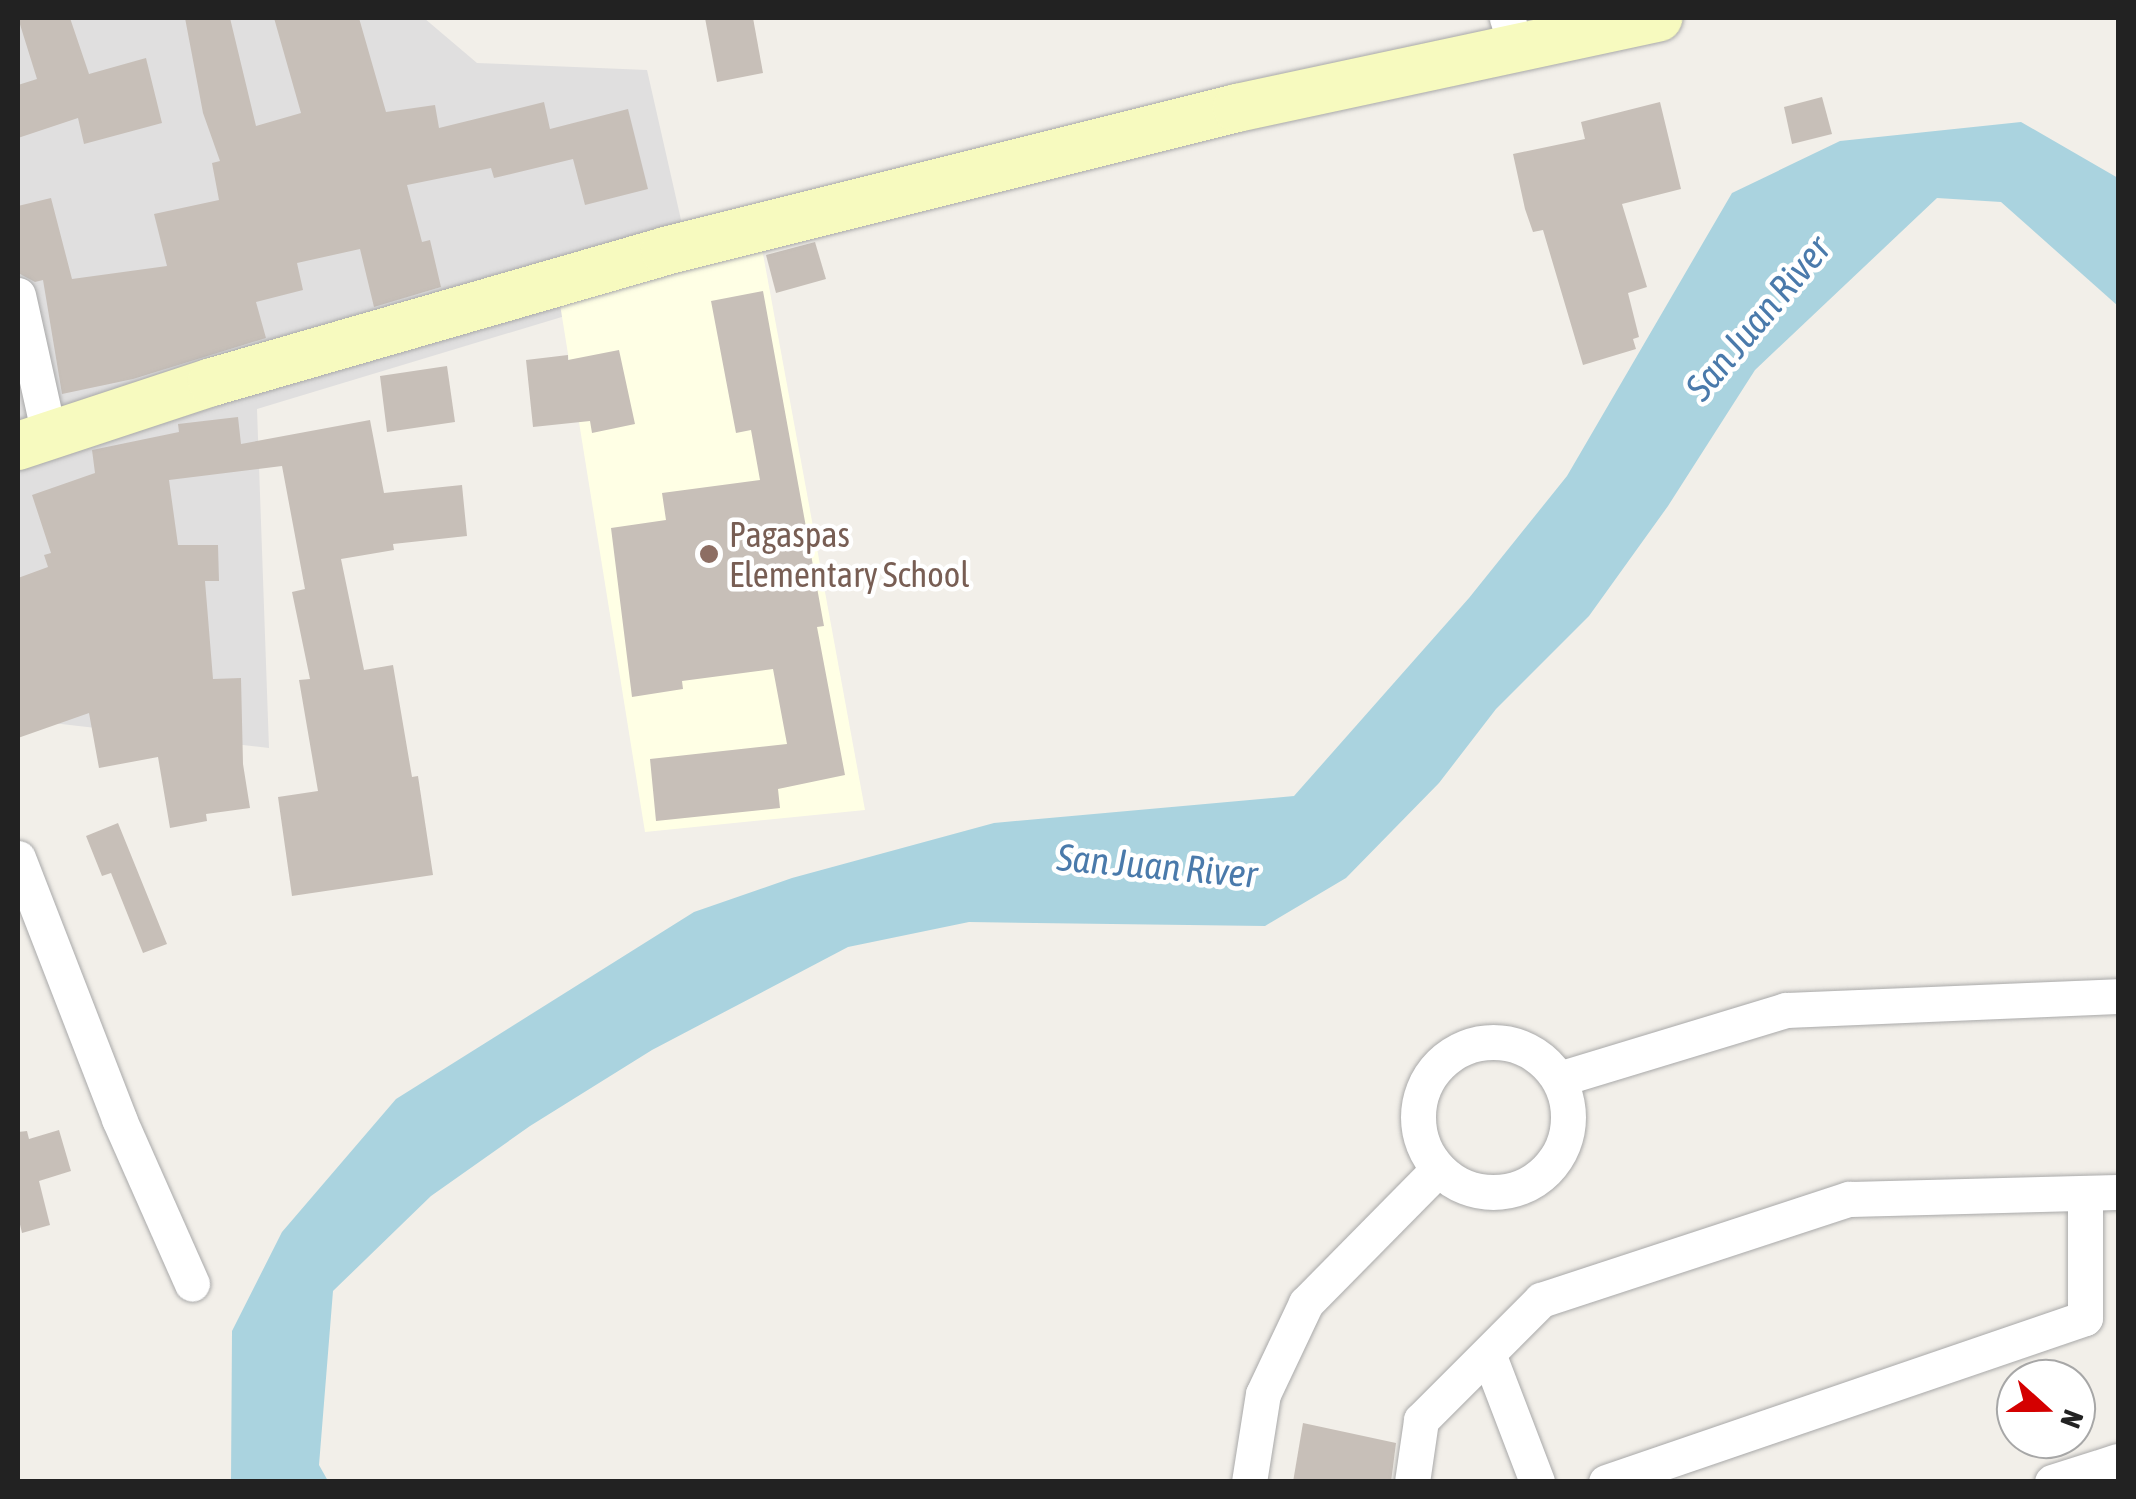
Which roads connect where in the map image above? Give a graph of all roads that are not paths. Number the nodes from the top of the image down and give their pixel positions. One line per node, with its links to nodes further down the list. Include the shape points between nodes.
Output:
1 (1658, 18): 2 (main road)
2 (1512, 33): 4 (main road, via 665,252)
3 (18, 295): 4 (street)
4 (33, 440)
5 (18, 858): 10 (street, via 119,1119)
6 (2118, 996): 7 (street, via 1786,1010)
7 (1559, 1079): 8 (street, via 1568,1110 1564,1142 1548,1169 1521,1187 1490,1193 1461,1186); 8 (street, via 1528,1050 1489,1040 1439,1064 1423,1087 1417,1116 1422,1144)
8 (1438, 1169): 13 (street, via 1306,1302 1263,1394)
9 (2102, 1193): 11 (street, via 1849,1199 1541,1300); 16 (street, via 2086,1318)
10 (192, 1284)
11 (1489, 1356): 14 (street, via 1421,1420); 15 (street)
12 (2118, 1461): 17 (street)
13 (1249, 1482)
14 (1412, 1482)
15 (1537, 1482)
16 (1606, 1482)
17 (2052, 1482)

